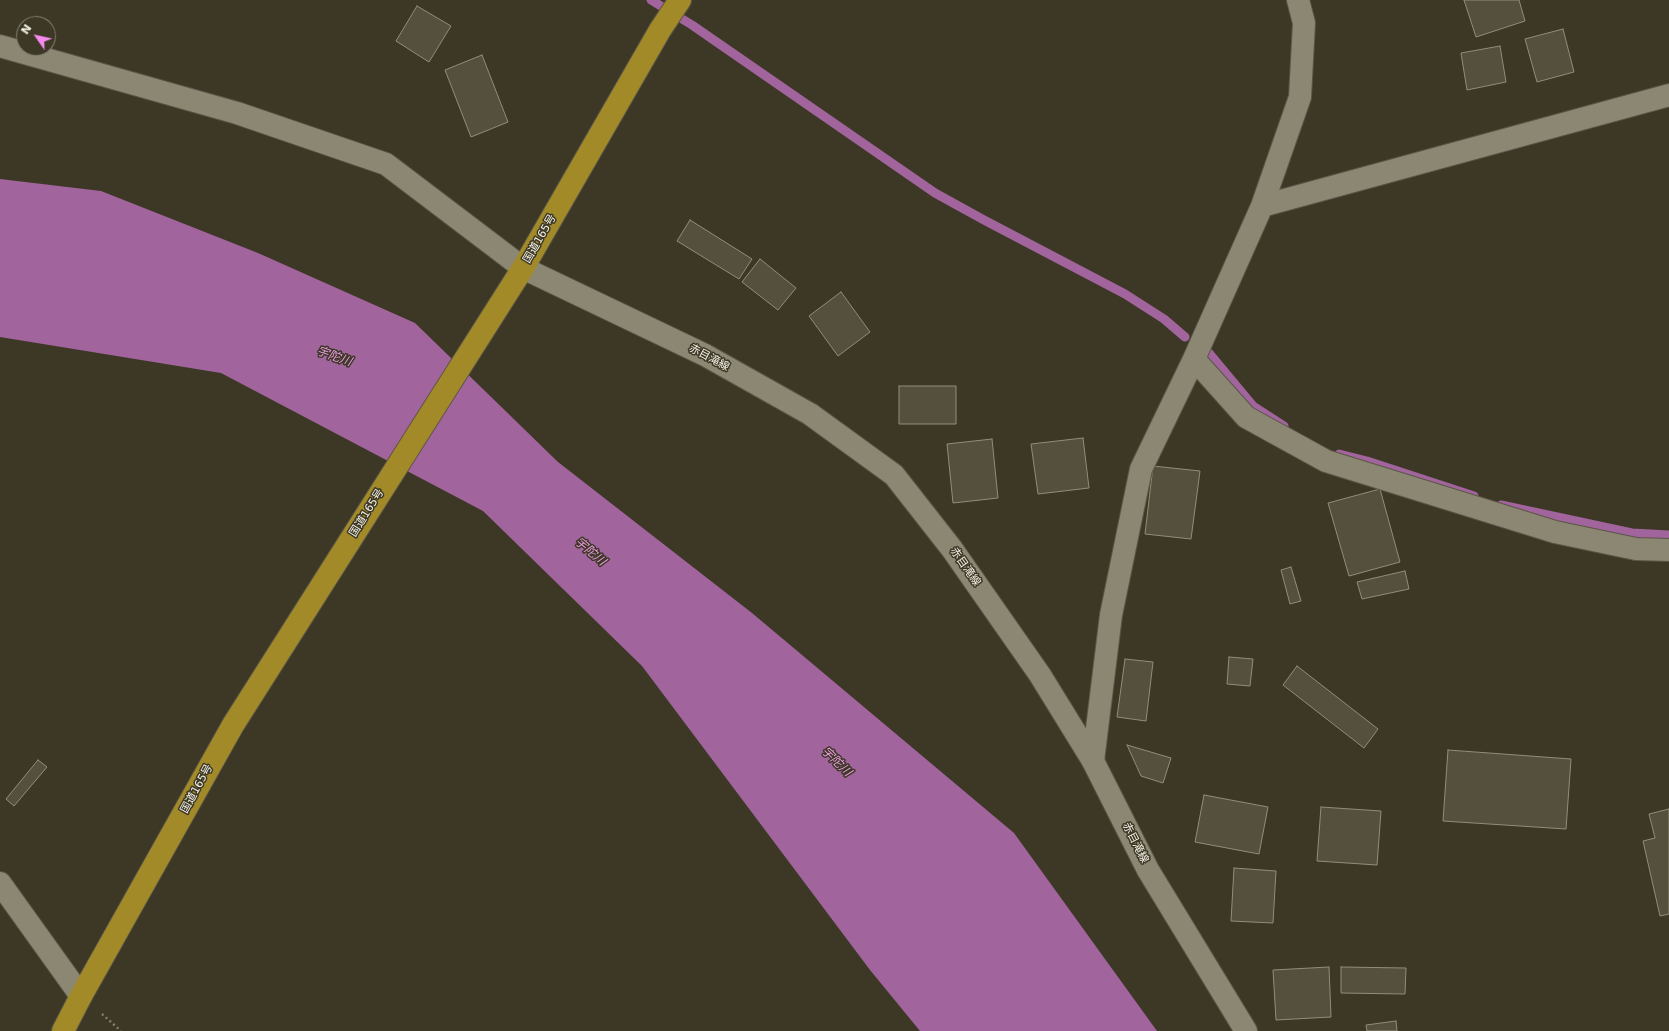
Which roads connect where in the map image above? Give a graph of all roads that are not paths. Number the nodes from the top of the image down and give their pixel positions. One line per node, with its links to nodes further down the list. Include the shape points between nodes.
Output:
1 (680, 0): 6 (highway, 国道165号, via 660,30)
2 (1298, 0): 5 (street, via 1304,23 1300,97)
3 (0, 46): 6 (street, 赤目滝線, via 237,113 386,164)
4 (1669, 95): 5 (street)
5 (1262, 206): 7 (street)
6 (523, 268): 9 (street, 赤目滝線, via 705,355 810,414 894,475 956,555 1040,675); 11 (highway, 国道165号, via 233,724)
7 (1194, 359): 8 (street, via 1246,417 1326,461 1555,532 1636,549); 9 (street, via 1141,469 1111,615)
8 (1669, 550)
9 (1093, 761): 13 (street, 赤目滝線, via 1148,870)
10 (0, 882): 11 (street)
11 (81, 996): 12 (highway, 国道165号)
12 (63, 1031)
13 (1246, 1031)

